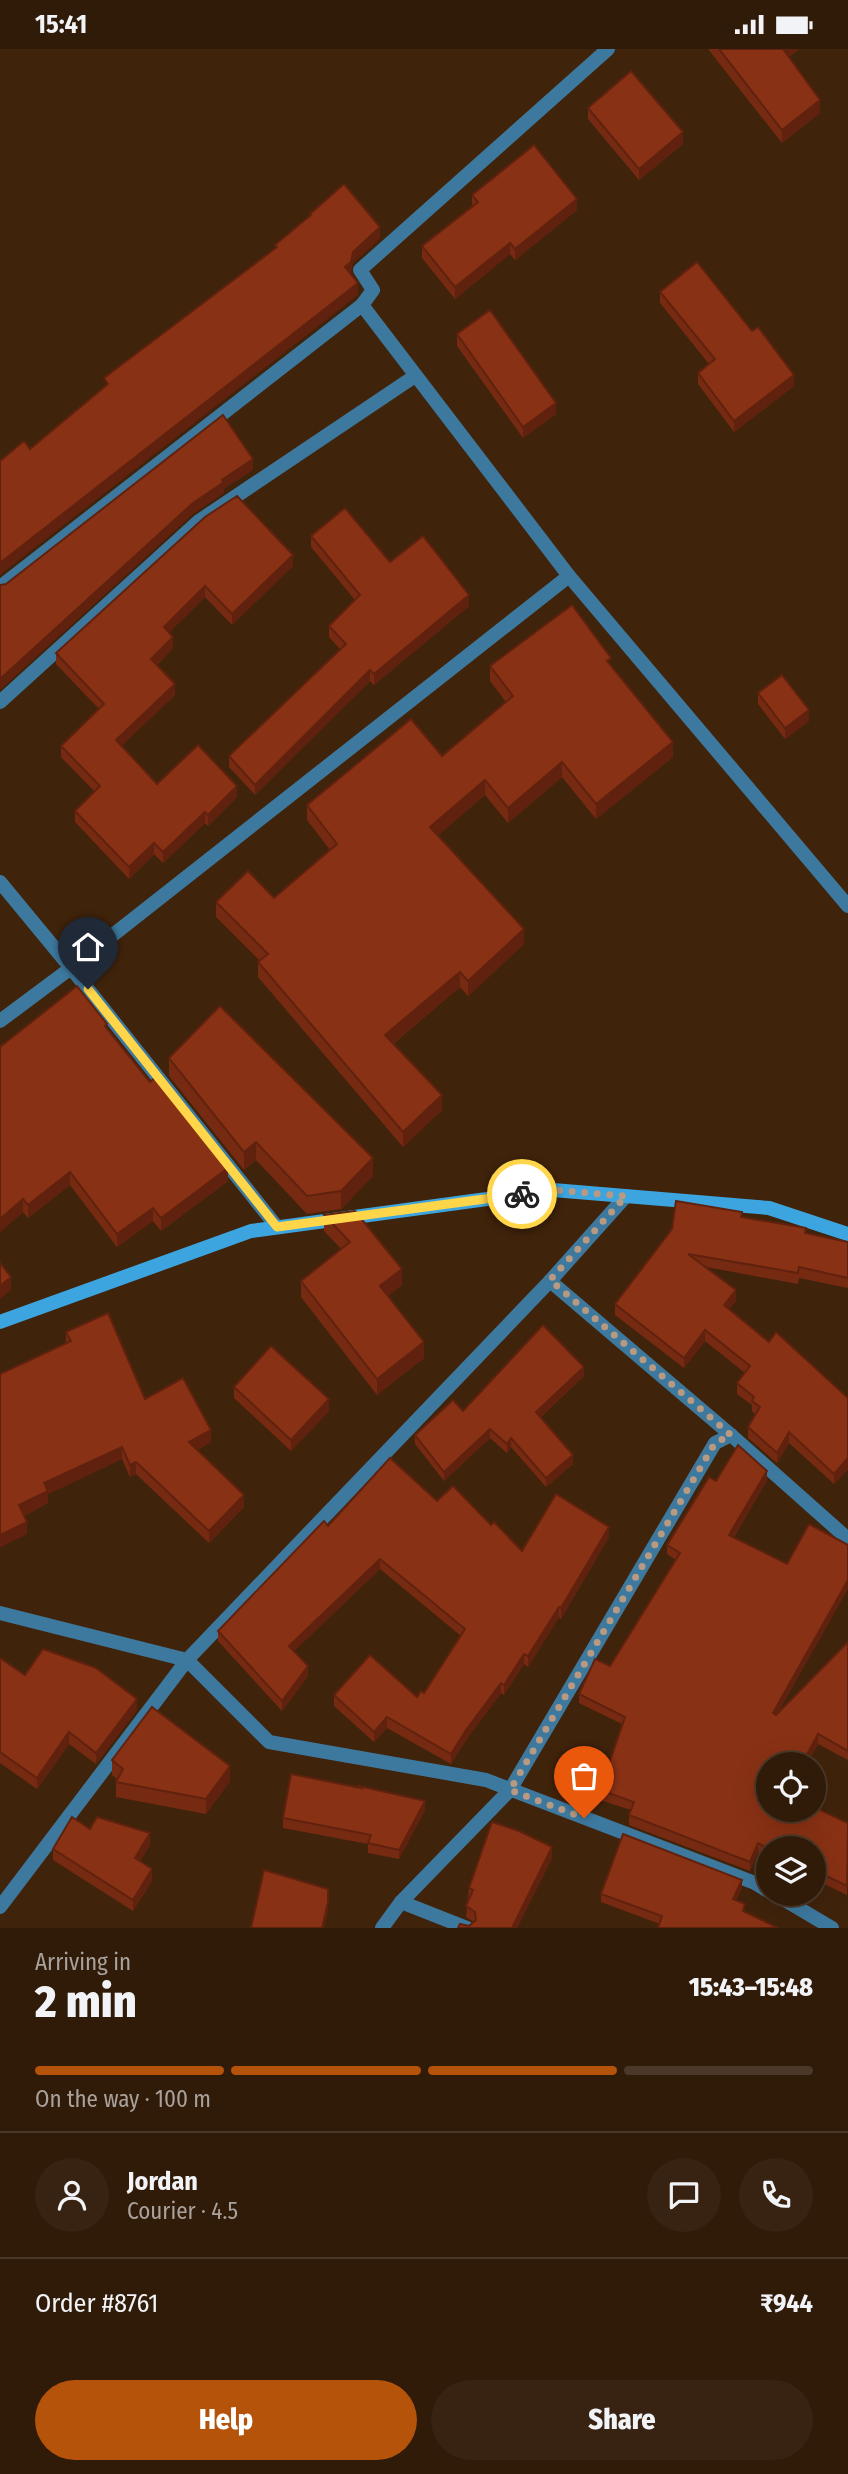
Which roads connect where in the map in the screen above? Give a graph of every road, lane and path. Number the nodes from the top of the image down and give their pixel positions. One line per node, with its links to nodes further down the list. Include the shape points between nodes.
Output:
1 (608, 49): 2 (street, via 360,270 373,290)
2 (362, 305): 3 (street); 5 (street)
3 (415, 376): 4 (street); 6 (street, via 199,521)
4 (569, 576): 8 (street); 9 (street)
5 (0, 587)
6 (0, 702)
7 (0, 882): 9 (street)
8 (848, 906)
9 (71, 968): 10 (street); 12 (street)
10 (0, 1021)
11 (626, 1196): 12 (main road, via 553,1190); 13 (main road, via 769,1208); 14 (street)
12 (277, 1227): 15 (main road, via 251,1231)
13 (848, 1234)
14 (550, 1280): 16 (street); 19 (street)
15 (0, 1322)
16 (731, 1435): 17 (street); 20 (street, via 715,1443)
17 (848, 1539)
18 (0, 1613): 19 (street)
19 (187, 1660): 20 (street, via 269,1742 486,1780); 24 (street)
20 (510, 1790): 21 (street); 22 (street)
21 (756, 1884)
22 (401, 1902): 25 (street); 26 (street)
23 (794, 1906): 27 (street)
24 (0, 1907)
25 (383, 1928)
26 (467, 1928)
27 (832, 1928)

